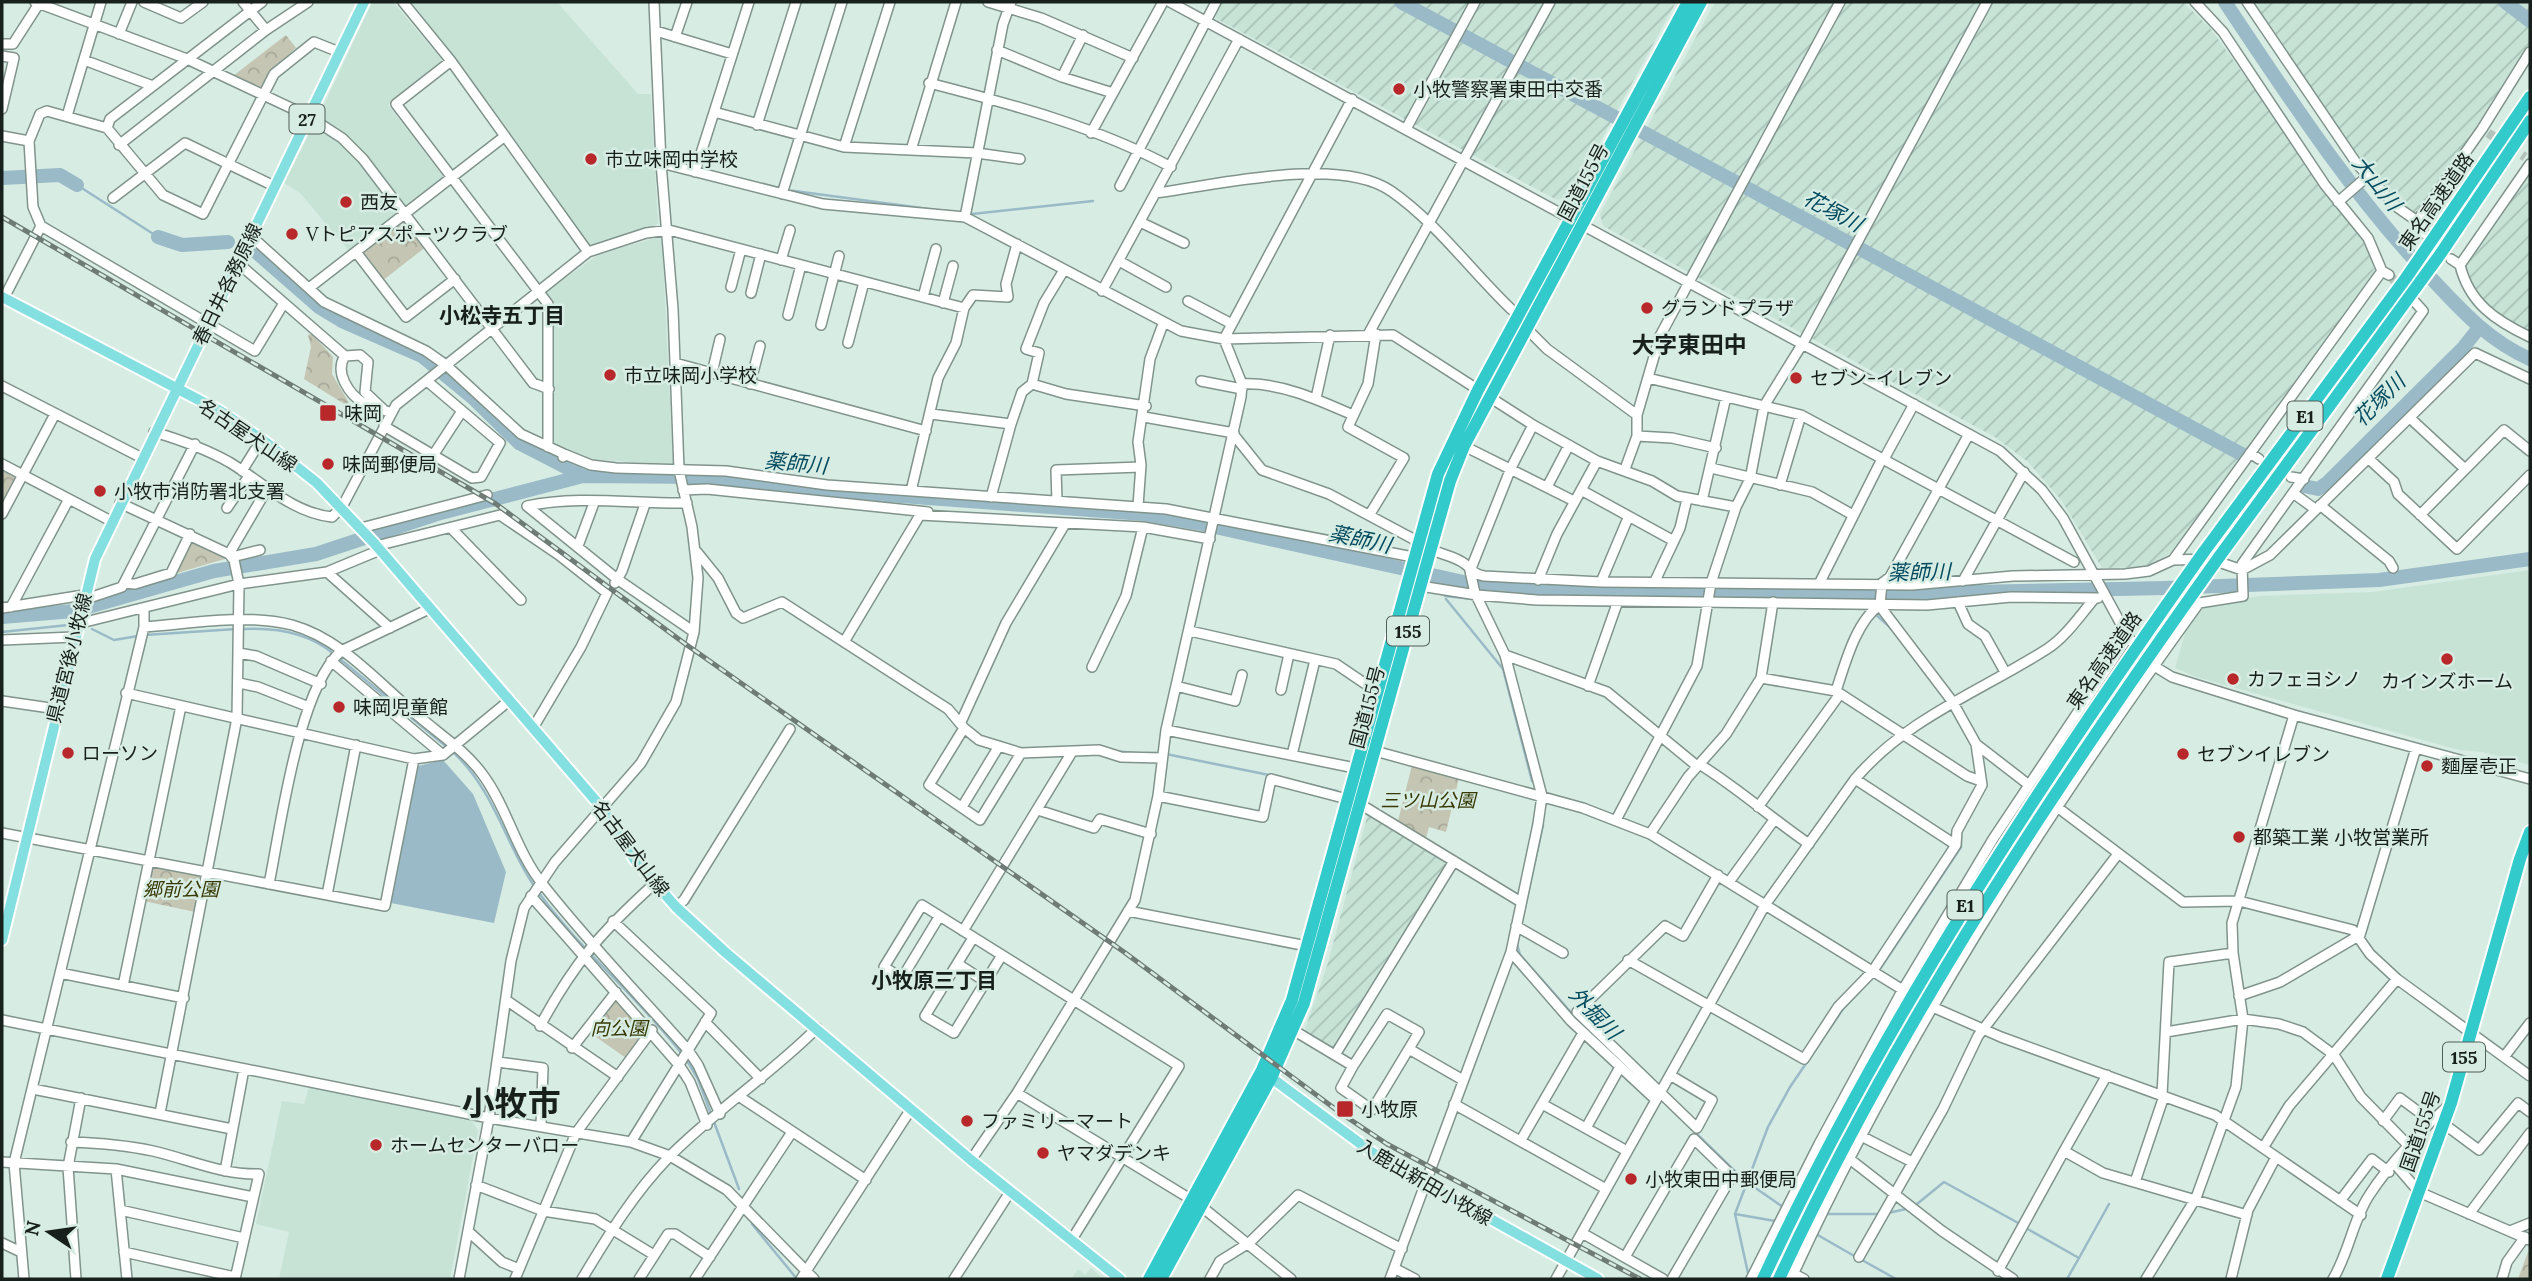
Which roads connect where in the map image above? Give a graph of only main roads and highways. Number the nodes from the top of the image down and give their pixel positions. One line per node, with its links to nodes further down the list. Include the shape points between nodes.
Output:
1 (364, 2): 9 (main road, 春日井各務原線 / 27)
2 (1688, 2): 6 (highway, 国道155号 / 155)
3 (1701, 2): 6 (highway, 国道155号 / 155)
4 (2530, 97): 7 (highway, 東名高速道路 / E1, via 2427,239)
5 (2530, 121): 7 (highway, 東名高速道路 / E1, via 2445,257)
6 (1576, 221): 10 (highway, 国道155号 / 155); 10 (highway, 国道155号 / 155, via 1526,328)
7 (2412, 289): 19 (highway, 東名高速道路 / E1, bridge, via 2203,553 2064,751 1949,931 1865,1077); 20 (highway, 東名高速道路 / E1, bridge, via 2077,760 1962,938 1871,1097)
8 (3, 297): 9 (main road)
9 (174, 389): 12 (main road, 県道宮後小牧線, via 111,521 83,597); 15 (main road, 名古屋犬山線, via 264,441 342,507 602,808 654,884 676,907 971,1160)
10 (1484, 394): 13 (highway, 国道155号 / 155, via 1450,481 1304,1003); 13 (highway, 国道155号 / 155, via 1438,474 1292,1000)
11 (2530, 832): 21 (highway, 国道155号 / 155, via 2451,1103 2437,1123 2419,1192)
12 (2, 940)
13 (1267, 1074): 14 (highway, 国道155号 / 155); 18 (main road, 入鹿出新田小牧線, via 1354,1141)
14 (1197, 1203): 16 (highway, 国道155号 / 155); 17 (highway, 国道155号 / 155)
15 (1119, 1279)
16 (1149, 1279)
17 (1161, 1279)
18 (1598, 1279)
19 (1763, 1279)
20 (1779, 1279)
21 (2387, 1279)

